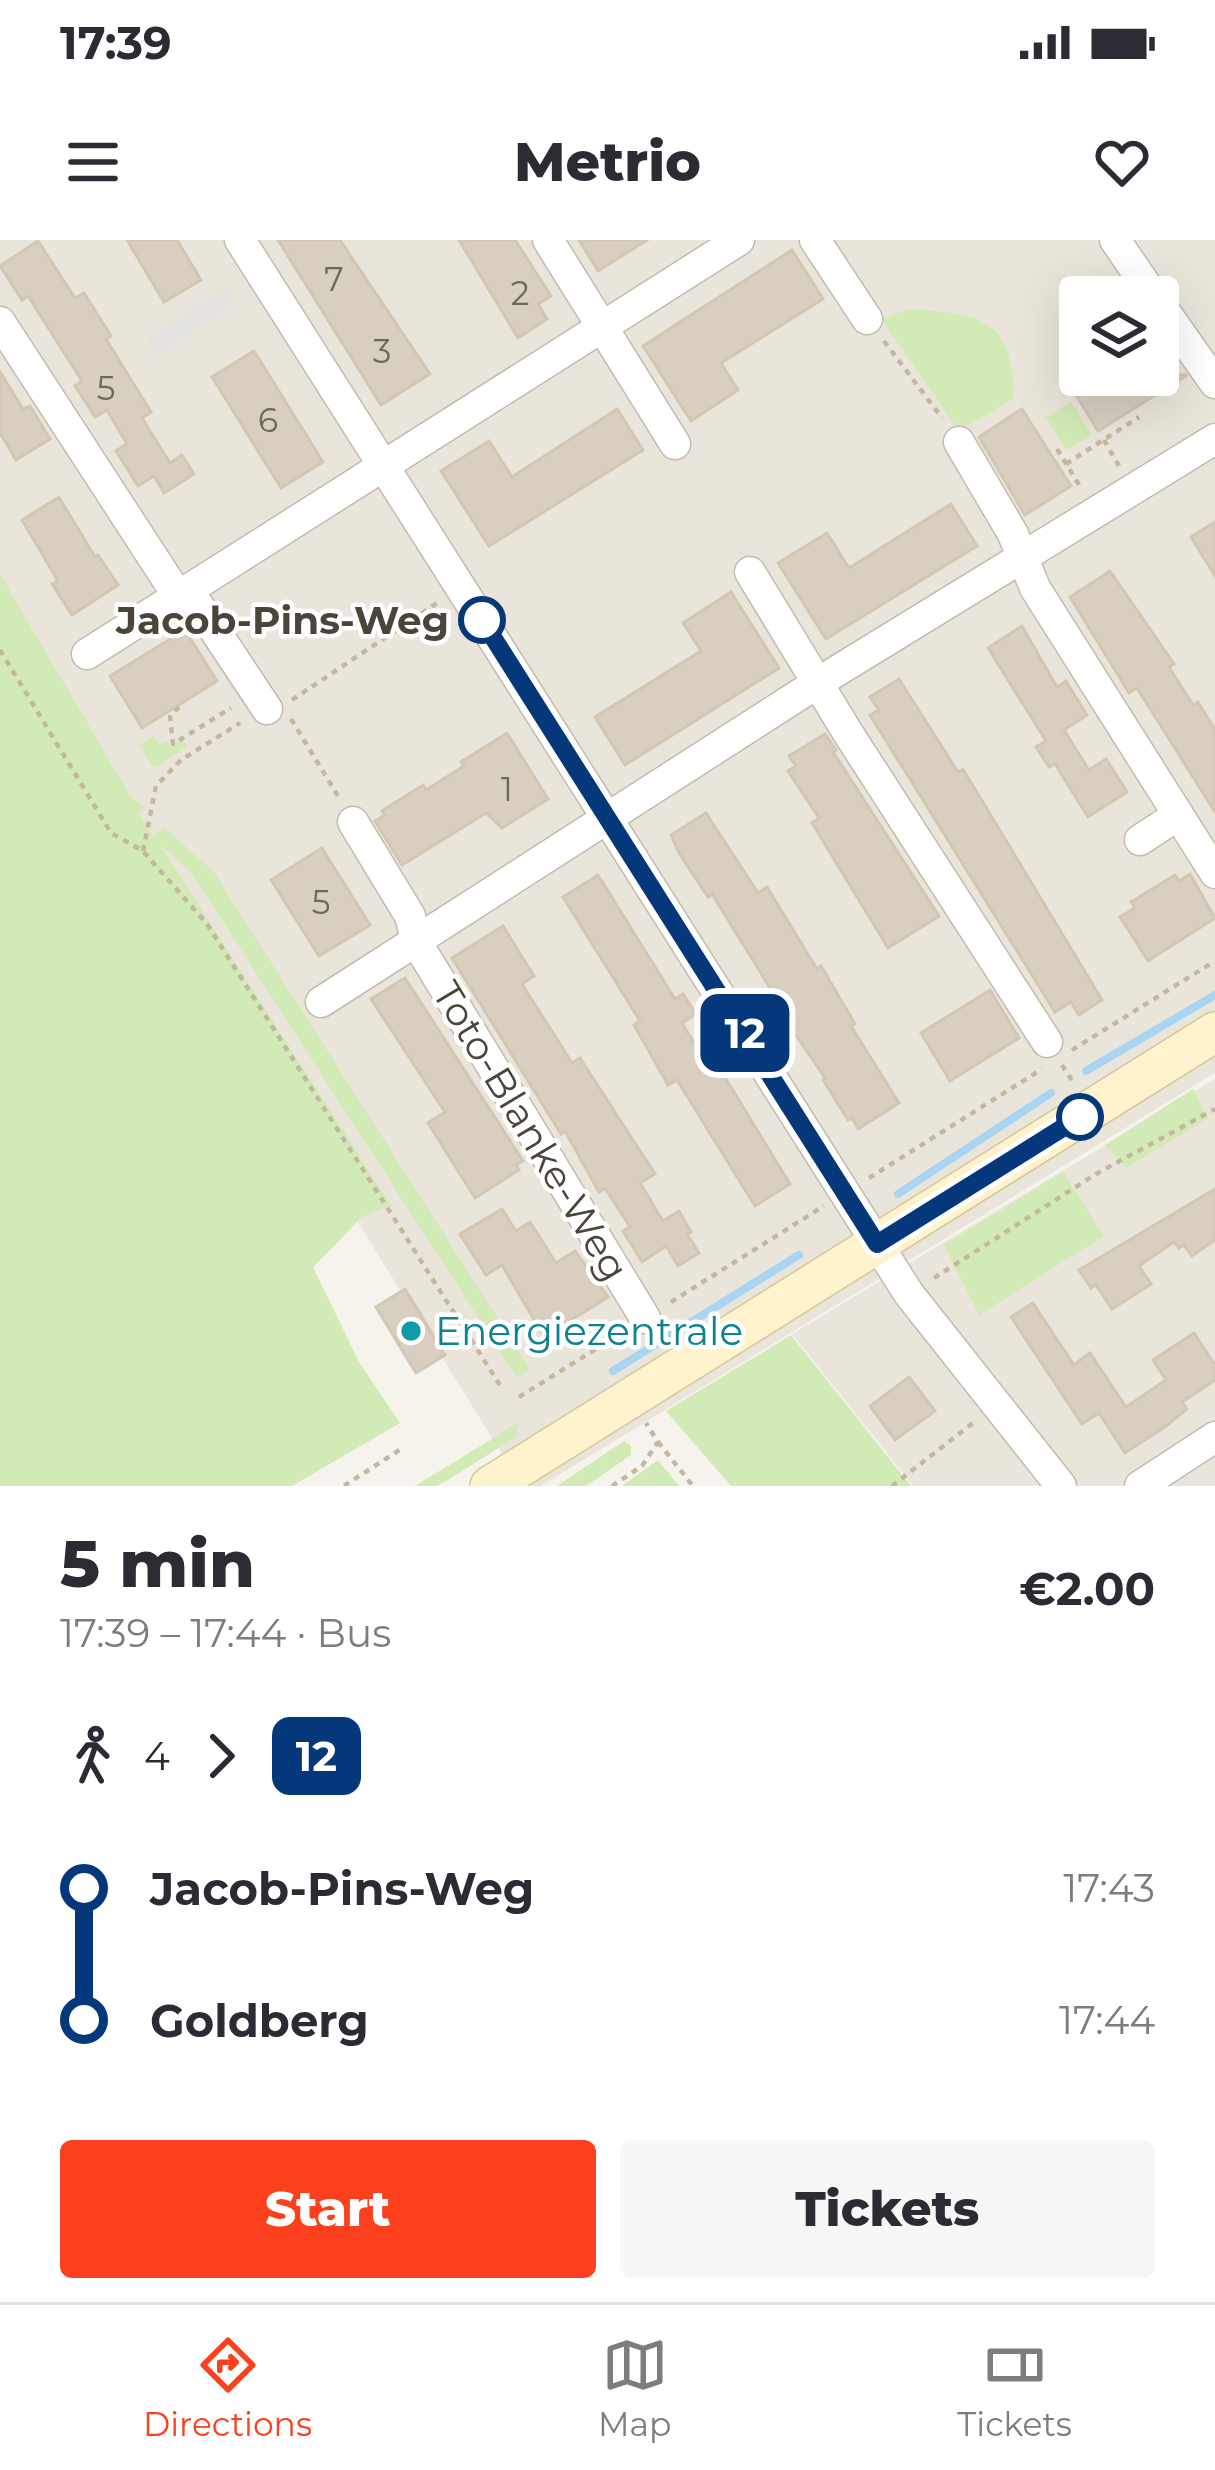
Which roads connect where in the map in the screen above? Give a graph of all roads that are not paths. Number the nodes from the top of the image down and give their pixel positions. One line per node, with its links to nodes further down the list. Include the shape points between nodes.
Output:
1 (240, 240): 15 (street)
2 (548, 240): 9 (street)
3 (739, 240): 9 (street)
4 (815, 240): 7 (street)
5 (1115, 240): 6 (street)
6 (1140, 276)
7 (867, 319)
8 (0, 322): 18 (street)
9 (604, 326): 14 (street); 15 (street)
10 (1179, 332): 11 (street)
11 (1215, 383)
12 (1215, 439): 16 (street, Toto-Blanke-Weg)
13 (959, 442): 16 (street)
14 (675, 443)
15 (384, 466): 18 (street); 23 (street)
16 (1023, 558): 20 (street, Toto-Blanke-Weg); 22 (street)
17 (750, 572): 20 (street)
18 (183, 593): 19 (street); 21 (street)
19 (87, 655)
20 (820, 682): 23 (street, Toto-Blanke-Weg); 30 (street)
21 (268, 704)
22 (1178, 815): 25 (street); 26 (street)
23 (609, 820): 27 (street, Toto-Blanke-Weg); 31 (street)
24 (353, 822): 27 (street, Toto-Blanke-Weg, via 410,916)
25 (1140, 840)
26 (1215, 873)
27 (417, 943): 28 (street, Toto-Blanke-Weg); 32 (street, Toto-Blanke-Weg)
28 (321, 1002)
29 (1215, 1032): 31 (main road)
30 (1048, 1042)
31 (877, 1244): 34 (main road); 35 (street)
32 (645, 1318)
33 (1215, 1437): 36 (street)
34 (490, 1486)
35 (1061, 1486)
36 (1140, 1486)

